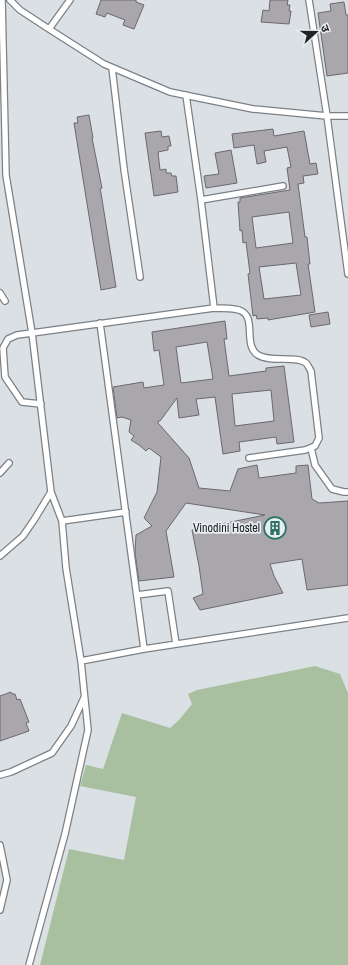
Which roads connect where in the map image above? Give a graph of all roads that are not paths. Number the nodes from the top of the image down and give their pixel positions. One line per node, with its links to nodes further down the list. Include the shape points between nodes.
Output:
1 (2, 0): 10 (lane)
2 (10, 0): 5 (lane)
3 (70, 0): 5 (lane)
4 (309, 0): 8 (lane)
5 (49, 30): 6 (lane)
6 (112, 68): 7 (lane, via 170,92); 14 (lane)
7 (186, 95): 8 (lane, via 253,109); 12 (lane)
8 (327, 116): 9 (lane); 13 (lane)
9 (348, 116)
10 (3, 176): 19 (lane)
11 (283, 186): 12 (lane)
12 (201, 200): 17 (lane)
13 (348, 274)
14 (140, 277)
15 (0, 294): 16 (lane)
16 (5, 301)
17 (214, 308): 18 (lane); 21 (lane, via 244,312 249,318 250,343 256,354 266,358 301,360 306,364 310,371 319,438)
18 (100, 322): 19 (lane); 27 (lane)
19 (32, 333): 20 (lane); 20 (lane, via 17,335 8,340 2,348 5,377 22,402)
20 (41, 404): 25 (lane)
21 (311, 448): 22 (lane); 26 (lane, via 315,465 332,489)
22 (249, 458)
23 (9, 463): 24 (lane)
24 (0, 473)
25 (51, 492): 28 (lane); 29 (lane, via 23,536)
26 (348, 492)
27 (126, 512): 28 (lane); 30 (lane)
28 (62, 521): 34 (lane, via 66,568)
29 (0, 556)
30 (137, 595): 32 (lane, via 168,591); 33 (lane)
31 (348, 618): 32 (lane)
32 (176, 644): 33 (lane)
33 (144, 649): 34 (lane)
34 (81, 661): 35 (lane)
35 (85, 698): 36 (lane, via 71,726 52,753); 39 (lane, via 88,730 65,834)
36 (0, 775)
37 (0, 845): 38 (lane, via 7,880)
38 (0, 910)
39 (29, 965)

